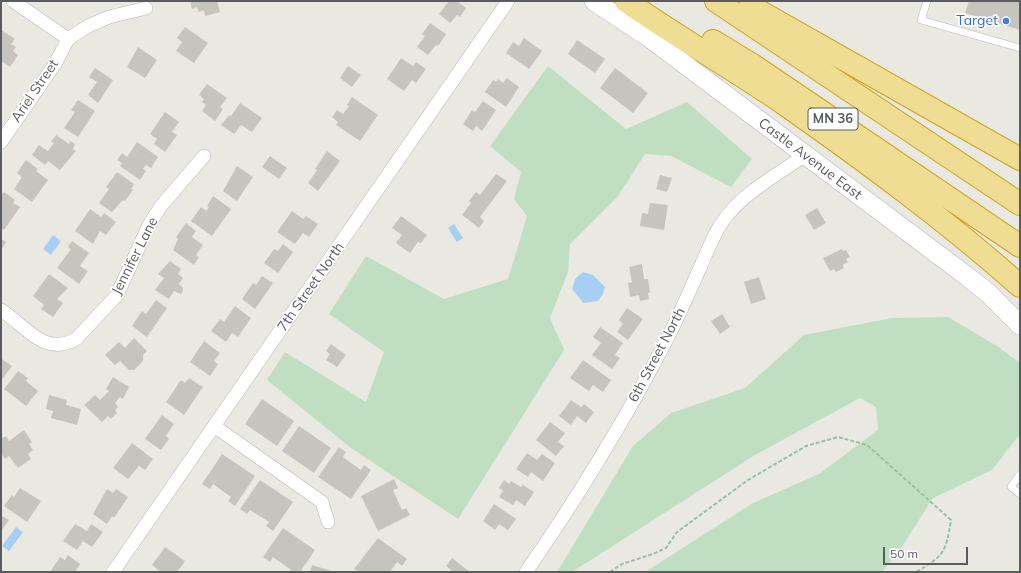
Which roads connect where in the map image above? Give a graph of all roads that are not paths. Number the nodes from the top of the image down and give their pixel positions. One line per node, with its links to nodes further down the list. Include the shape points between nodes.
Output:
1 (13, 1): 10 (street)
2 (508, 1): 21 (street, 7th Street North)
3 (594, 1): 13 (street, Castle Avenue East, via 647,36)
4 (626, 1): 18 (highway, via 782,103 899,188)
5 (647, 1): 17 (highway, MN 36, via 754,66)
6 (716, 1): 16 (highway, MN 36)
7 (741, 1): 15 (highway)
8 (927, 1): 11 (lane, via 920,20)
9 (146, 8): 10 (street, via 109,17)
10 (68, 39): 12 (street, Ariel Street, via 55,64)
11 (1020, 48)
12 (1, 142)
13 (805, 155): 20 (street, Castle Avenue East, via 968,277); 26 (street, 6th Street North, via 753,192 726,216 647,377 589,478)
14 (204, 156): 19 (street, Jennifer Lane, via 161,206 149,225 117,295 76,339 59,346 44,343)
15 (1020, 159)
16 (1020, 204)
17 (1020, 246)
18 (1020, 286)
19 (1, 310)
20 (1020, 325)
21 (214, 426): 24 (street, via 322,502); 25 (street, 7th Street North)
22 (1020, 474): 23 (lane, via 1011,487)
23 (1020, 494)
24 (328, 522)
25 (113, 572)
26 (526, 572)

